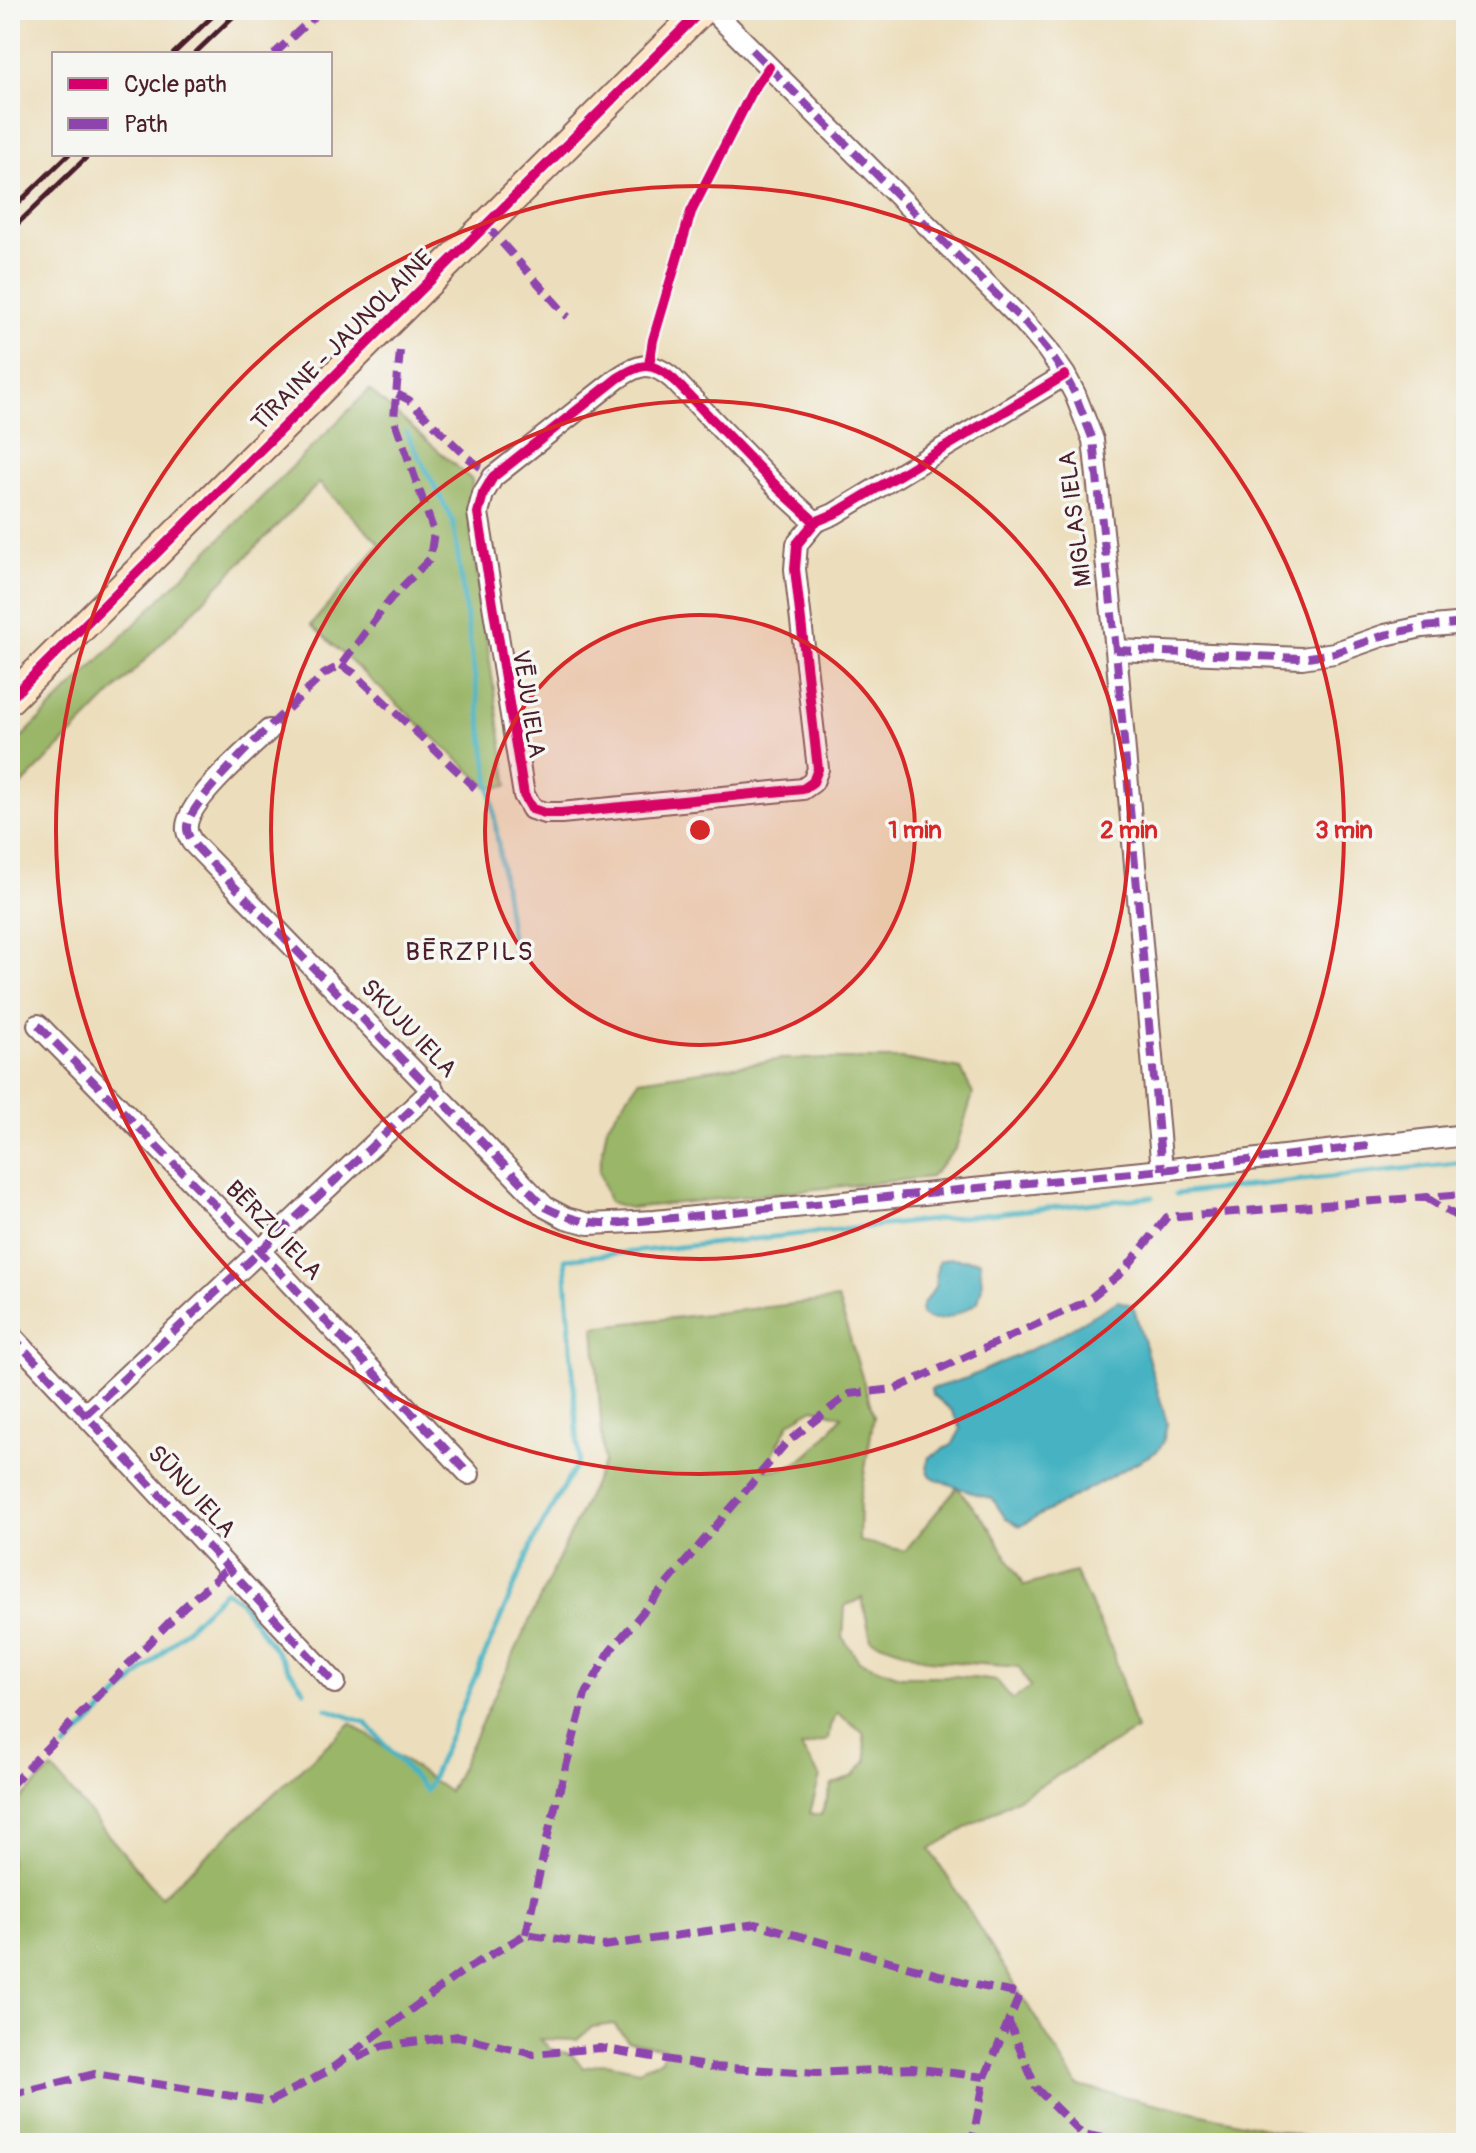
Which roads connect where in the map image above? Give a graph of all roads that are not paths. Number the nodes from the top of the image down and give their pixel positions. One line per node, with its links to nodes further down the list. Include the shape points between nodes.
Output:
1 (702, 10): 7 (main road, TĪRAINE - JAUNOLAINE)
2 (712, 10): 3 (street, MIGLAS IELA, via 1024,322)
3 (1065, 375): 4 (street); 6 (street, MIGLAS IELA, via 1093,440)
4 (815, 522): 4 (street, VĒJU IELA, via 797,544 795,569 818,769 813,782 803,789 591,810 532,809 524,795 478,513 493,477 618,378 649,365 673,379)
5 (1466, 623): 6 (street, via 1422,627 1302,658)
6 (1116, 650): 12 (street, MIGLAS IELA)
7 (10, 699)
8 (269, 730): 10 (street, SKUJU IELA, via 215,782 191,812 186,829 201,852)
9 (38, 1025): 13 (street, BĒRZU IELA)
10 (433, 1089): 12 (street, SKUJU IELA, via 545,1207 589,1224); 13 (street)
11 (1466, 1135): 12 (street)
12 (1162, 1170)
13 (259, 1250): 15 (street); 16 (street, BĒRZU IELA)
14 (10, 1334): 15 (street, SŪNU IELA)
15 (85, 1415): 17 (street, SŪNU IELA)
16 (469, 1474)
17 (335, 1683)

